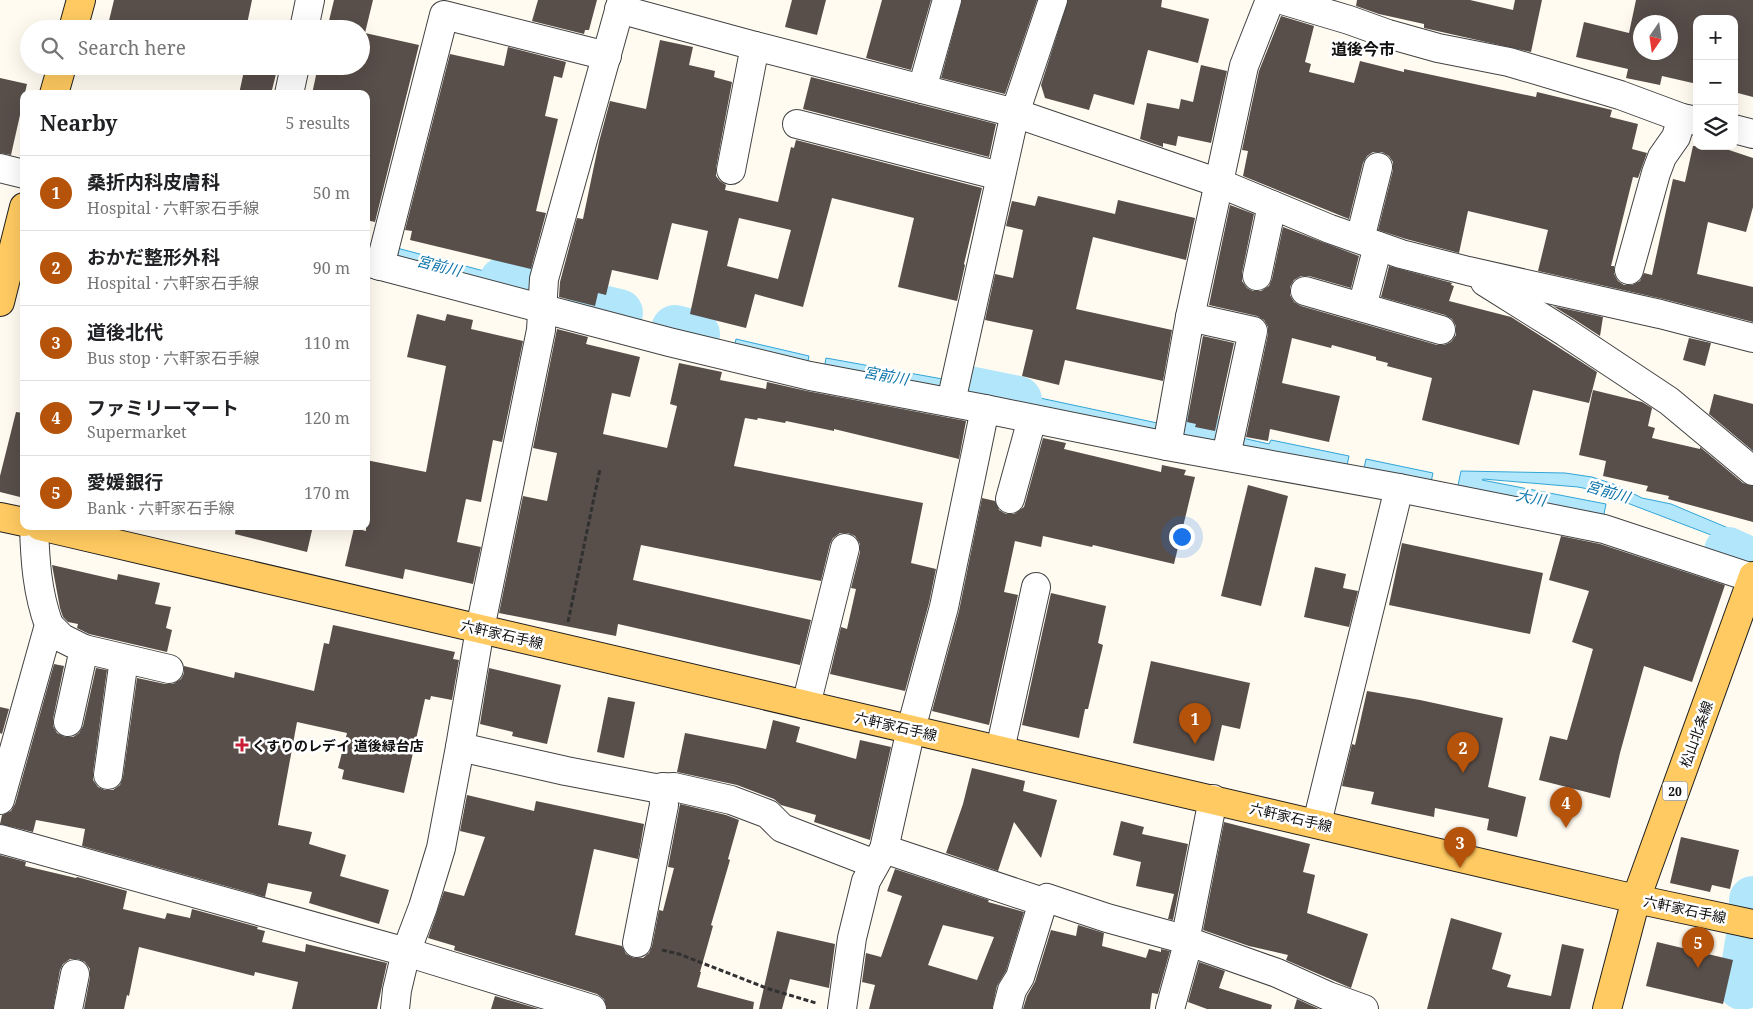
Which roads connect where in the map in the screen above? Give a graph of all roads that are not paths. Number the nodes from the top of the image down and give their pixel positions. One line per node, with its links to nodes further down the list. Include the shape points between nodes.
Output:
1 (81, 0): 9 (main road)
2 (310, 0): 10 (street)
3 (947, 0): 15 (street)
4 (1053, 0): 18 (street)
5 (1270, 0): 28 (street, via 1244,66)
6 (1282, 0): 19 (street, via 1438,48 1509,62 1620,95)
7 (621, 5): 11 (street); 12 (street)
8 (437, 8): 12 (street); 32 (street)
9 (75, 20)
10 (306, 20)
11 (755, 46): 15 (street); 25 (street)
12 (607, 56): 38 (street, via 544,279)
13 (59, 75): 16 (main road)
14 (294, 75): 17 (street)
15 (922, 89): 18 (street)
16 (55, 90)
17 (290, 90)
18 (1015, 113): 27 (street); 28 (street)
19 (1689, 120): 33 (street, via 1662,157)
20 (797, 124): 27 (street)
21 (1738, 131): 22 (street)
22 (1753, 134)
23 (1378, 167): 31 (street)
24 (0, 168): 26 (street)
25 (731, 170)
26 (20, 173)
27 (1000, 176): 43 (street)
28 (1219, 183): 29 (street); 40 (street)
29 (1272, 205): 31 (street); 35 (street)
30 (20, 223): 37 (main road)
31 (1369, 242): 34 (street, via 1401,254); 39 (street)
32 (373, 264): 38 (street)
33 (1629, 270)
34 (1468, 271): 42 (street); 48 (street, via 1669,401)
35 (1257, 276)
36 (1305, 291): 39 (street)
37 (0, 302)
38 (542, 307): 43 (street, via 810,376); 59 (street, via 536,359)
39 (1362, 307): 41 (street)
40 (1190, 317): 46 (street); 47 (street, via 1253,331)
41 (1441, 330)
42 (1753, 338)
43 (951, 402): 44 (street)
44 (985, 409): 45 (street); 65 (street, via 944,607)
45 (1032, 419): 46 (street); 50 (street)
46 (1167, 446): 47 (street)
47 (1226, 456): 49 (street)
48 (1753, 471)
49 (1399, 488): 56 (street, via 1604,529); 72 (street)
50 (1010, 499)
51 (0, 517): 52 (main road)
52 (20, 521)
53 (34, 530): 58 (street, via 37,582)
54 (57, 530): 59 (main road, 六軒家石手線)
55 (845, 548): 63 (street)
56 (1753, 577): 75 (main road, 松山北条線 / 20)
57 (1036, 586): 67 (street)
58 (49, 624): 60 (street, via 62,638); 71 (street)
59 (480, 629): 63 (main road, 六軒家石手線); 66 (street)
60 (84, 649): 61 (street); 64 (street)
61 (124, 659): 62 (street); 68 (street)
62 (169, 669)
63 (806, 705): 65 (main road, 六軒家石手線)
64 (68, 722)
65 (911, 730): 67 (main road, 六軒家石手線); 74 (street)
66 (460, 747): 69 (street, via 566,771); 80 (street, via 441,848)
67 (1000, 750): 70 (main road, 六軒家石手線)
68 (108, 774)
69 (663, 787): 74 (street, via 744,804 768,814 782,828); 79 (street, via 664,805)
70 (1213, 799): 72 (main road, 六軒家石手線); 78 (street)
71 (0, 800)
72 (1317, 823): 75 (main road, 六軒家石手線)
73 (0, 839): 80 (street)
74 (880, 856): 76 (street); 82 (street, via 866,881)
75 (1636, 899): 77 (main road, 六軒家石手線); 89 (main road, 松山北条線 / 20)
76 (1043, 902): 78 (street, via 1047,898); 87 (street)
77 (1753, 924)
78 (1187, 940): 83 (street, via 1277,973); 88 (street, via 1188,947)
79 (637, 943)
80 (406, 952): 85 (street); 86 (street)
81 (75, 974): 84 (street)
82 (831, 1006)
83 (1349, 1006)
84 (68, 1009)
85 (395, 1009)
86 (592, 1009)
87 (1007, 1009)
88 (1170, 1009)
89 (1607, 1009)

